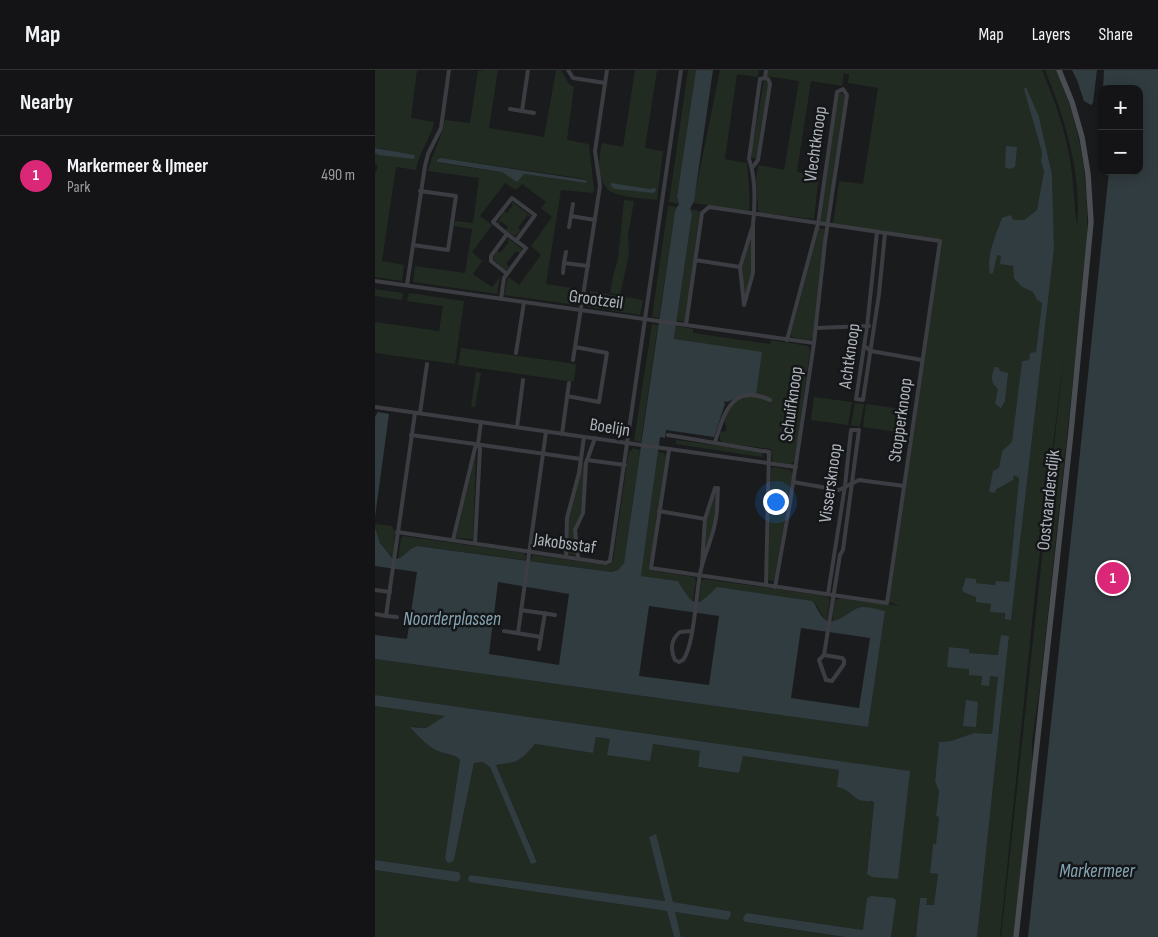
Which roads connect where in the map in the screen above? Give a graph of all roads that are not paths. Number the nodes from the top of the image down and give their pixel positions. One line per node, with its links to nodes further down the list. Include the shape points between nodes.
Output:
1 (449, 70): 14 (street, via 441,128 429,154)
2 (528, 70): 11 (street)
3 (568, 70): 9 (street, via 573,78)
4 (607, 70): 9 (street)
5 (681, 70): 40 (street, Jakobsstaf)
6 (766, 70): 8 (street)
7 (1059, 70): 111 (main road, Oostvaardersdijk, via 1082,137 1091,222)
8 (765, 78): 13 (street, via 770,84 758,160); 13 (street, via 760,79 749,159)
9 (605, 83): 18 (street, via 595,151 600,186)
10 (510, 109): 11 (street)
11 (522, 111): 12 (street)
12 (534, 113)
13 (753, 168): 16 (street)
14 (420, 191): 27 (street); 27 (street, via 456,196 448,250)
15 (573, 204): 17 (street)
16 (754, 214): 19 (street); 20 (street); 29 (street, via 709,207 704,210)
17 (571, 216): 18 (street); 22 (street)
18 (595, 220): 31 (street)
19 (818, 224): 21 (street); 21 (street, Vlechtknoop, via 837,92 843,89 847,95); 45 (street)
20 (753, 225): 32 (street); 32 (street, via 753,273 743,305)
21 (828, 225): 23 (street); 44 (street, Schuifknoop)
22 (569, 227)
23 (877, 232): 24 (street); 43 (street, Achtknoop)
24 (885, 233): 42 (street, Achtknoop); 52 (street, Stopperknoop, via 940,241)
25 (507, 234): 26 (street); 26 (street, via 493,222 512,198 535,215); 33 (street, via 491,256 491,261)
26 (516, 241): 33 (street, via 525,248)
27 (413, 245): 36 (street)
28 (566, 252): 30 (street)
29 (695, 260): 32 (street); 41 (street)
30 (565, 263): 31 (street); 34 (street)
31 (588, 266): 39 (street)
32 (740, 267)
33 (506, 273): 37 (street)
34 (563, 273)
35 (375, 280): 36 (street, Grootzeil)
36 (407, 285): 37 (street, Grootzeil)
37 (501, 298): 38 (street, Grootzeil)
38 (524, 302): 39 (street, Grootzeil); 49 (street)
39 (581, 310): 40 (street, Grootzeil); 48 (street)
40 (645, 320): 41 (street, Grootzeil); 70 (street, Jakobsstaf)
41 (686, 325): 45 (street, Grootzeil)
42 (873, 325): 43 (street); 50 (street, Achtknoop)
43 (867, 327): 44 (street); 47 (street, Achtknoop)
44 (816, 328): 46 (street, Schuifknoop)
45 (787, 340): 46 (street, Grootzeil)
46 (814, 343): 78 (street, Schuifknoop)
47 (865, 346): 50 (street); 50 (street, Achtknoop, via 856,399 863,400)
48 (575, 347): 51 (street); 56 (street, via 607,353 599,402)
49 (516, 352)
50 (871, 352): 52 (street)
51 (573, 360)
52 (922, 360): 82 (street, Stopperknoop)
53 (427, 364): 60 (street)
54 (523, 380): 62 (street)
55 (569, 383): 56 (street)
56 (567, 396): 64 (street)
57 (770, 400): 69 (street, via 751,395 732,402 725,412)
58 (375, 407): 59 (street, Boelijn)
59 (415, 413): 60 (street, Boelijn); 65 (street)
60 (420, 413): 61 (street, Boelijn)
61 (481, 422): 62 (street, Boelijn); 71 (street)
62 (517, 427): 63 (street, Boelijn)
63 (546, 432): 64 (street, Boelijn); 73 (street)
64 (562, 434): 67 (street, Boelijn)
65 (411, 435): 71 (street); 85 (street)
66 (668, 435): 69 (street)
67 (584, 437): 68 (street, Boelijn); 74 (street)
68 (595, 438): 70 (street, Boelijn); 75 (street)
69 (715, 442): 76 (street, via 769,452)
70 (628, 443): 72 (street, Boelijn); 77 (street, Jakobsstaf)
71 (478, 444): 73 (street); 86 (street); 87 (street)
72 (669, 450): 76 (street, Boelijn); 83 (street)
73 (543, 453): 74 (street); 88 (street)
74 (581, 459): 89 (street, via 567,518)
75 (587, 460): 77 (street); 90 (street, via 583,513 575,530)
76 (768, 463): 78 (street, Boelijn); 93 (street)
77 (625, 465): 90 (street, Jakobsstaf, via 610,561)
78 (796, 467): 79 (street, Schuifknoop)
79 (793, 482): 81 (street, via 839,490); 94 (street, Schuifknoop)
80 (852, 482): 81 (street); 81 (street, Vissersknoop, via 859,430 851,430); 82 (street, via 859,480); 98 (street, Vissersknoop)
81 (845, 486): 97 (street, Vissersknoop)
82 (904, 486): 98 (street, Stopperknoop, via 887,603)
83 (659, 511): 84 (street); 92 (street, via 651,568)
84 (705, 519): 91 (street); 91 (street, via 715,488 718,488 715,522)
85 (397, 532): 86 (street, Jakobsstaf); 96 (street)
86 (453, 540): 87 (street, Jakobsstaf)
87 (475, 543): 88 (street, Jakobsstaf)
88 (529, 551): 89 (street, Jakobsstaf); 99 (street)
89 (565, 556): 90 (street, Jakobsstaf)
90 (578, 558)
91 (702, 565): 92 (street)
92 (700, 576): 93 (street); 106 (street)
93 (766, 585): 94 (street)
94 (775, 587): 97 (street)
95 (375, 590): 96 (street)
96 (390, 592): 103 (street)
97 (828, 594): 98 (street)
98 (833, 595): 110 (street, Vissersknoop)
99 (521, 610): 100 (street); 107 (street)
100 (545, 613): 102 (street); 108 (street)
101 (375, 614): 103 (street)
102 (555, 615)
103 (386, 616): 104 (street)
104 (397, 618)
105 (504, 631): 107 (street)
106 (692, 631): 106 (street, via 689,650 679,662 672,652 675,638 680,632)
107 (518, 633): 108 (street)
108 (541, 637): 109 (street)
109 (539, 649)
110 (824, 655): 110 (street, Vissersknoop, via 819,660 826,680 832,681 844,660)
111 (1016, 937)

